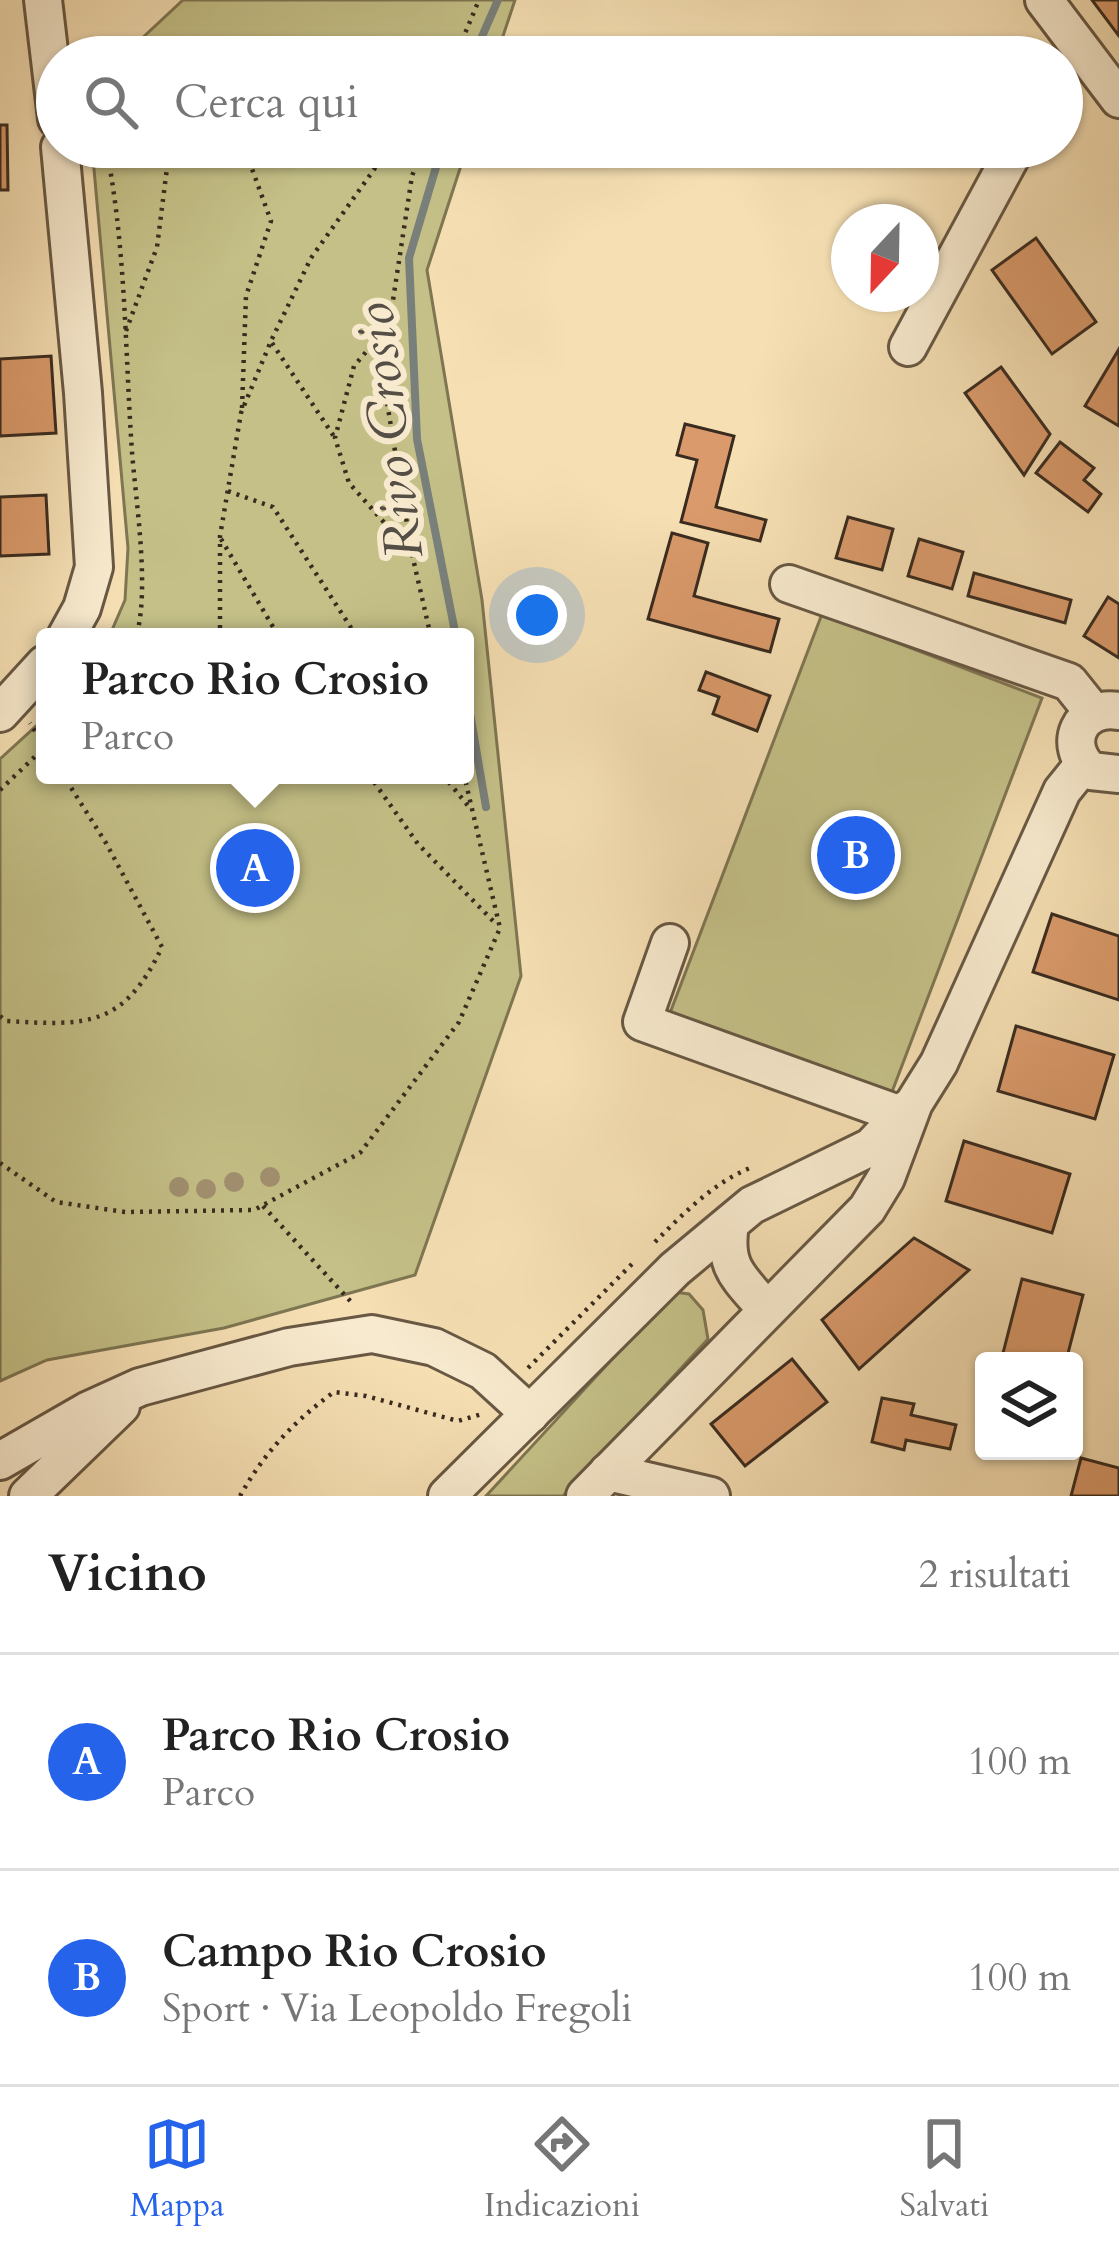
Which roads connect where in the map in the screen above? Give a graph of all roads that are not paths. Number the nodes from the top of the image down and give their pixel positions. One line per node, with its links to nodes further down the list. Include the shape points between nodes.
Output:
1 (44, 0): 3 (street)
2 (1044, 0): 4 (street)
3 (48, 36)
4 (1061, 36)
5 (1083, 64): 6 (street)
6 (1119, 99)
7 (62, 168): 11 (street, via 94,567)
8 (1005, 168): 9 (street)
9 (908, 347)
10 (789, 584): 13 (street, via 1069,682)
11 (71, 628)
12 (36, 674): 14 (street)
13 (1106, 712): 15 (street, via 1075,736)
14 (0, 713)
15 (1110, 772): 17 (street, via 1062,791 939,1063)
16 (670, 943): 17 (street, via 642,1022)
17 (907, 1109): 18 (street, via 871,1147 752,1205); 20 (street, via 886,1178 867,1209)
18 (730, 1224): 19 (street); 20 (street, via 730,1267)
19 (675, 1269): 20 (street, via 724,1273); 22 (street)
20 (754, 1295): 24 (street)
21 (140, 1387): 22 (street, via 372,1334 434,1347 483,1371); 23 (street); 25 (street)
22 (519, 1403): 26 (street)
23 (0, 1461)
24 (597, 1484): 27 (street)
25 (28, 1496)
26 (447, 1496)
27 (711, 1496)

